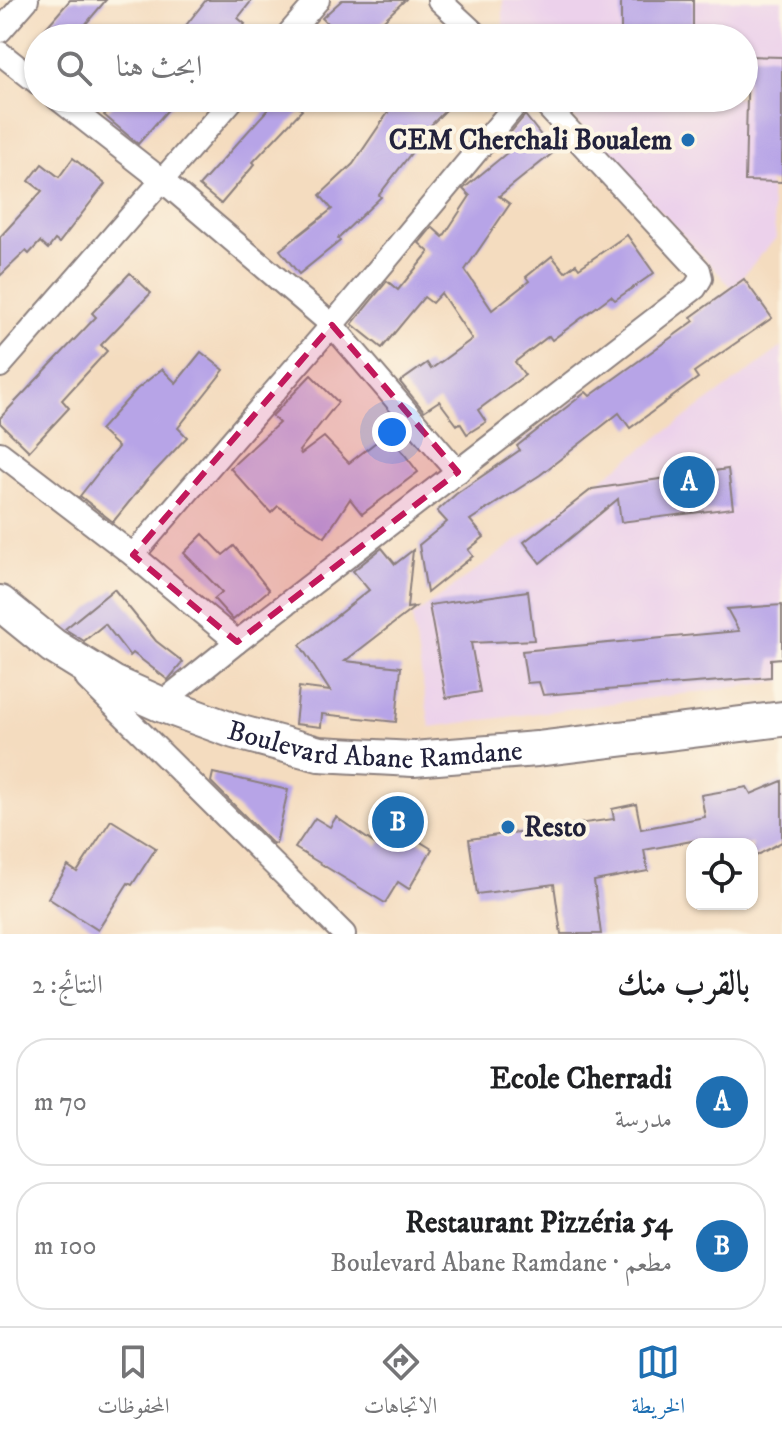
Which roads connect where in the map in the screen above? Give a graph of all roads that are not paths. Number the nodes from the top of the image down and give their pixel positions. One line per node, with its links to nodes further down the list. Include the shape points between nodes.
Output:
1 (27, 0): 6 (street)
2 (318, 0): 5 (street)
3 (439, 0): 4 (street)
4 (460, 9)
5 (297, 24)
6 (0, 31)
7 (0, 53): 8 (street)
8 (24, 72)
9 (75, 112): 13 (street)
10 (222, 112): 13 (street)
11 (509, 112): 14 (street)
12 (552, 112): 17 (street, via 701,278 695,288)
13 (163, 181): 14 (street); 15 (street)
14 (332, 325): 17 (street); 18 (street)
15 (0, 366)
16 (0, 453): 18 (street)
17 (458, 472): 20 (street)
18 (133, 555): 20 (street)
19 (0, 603): 21 (main road, Boulevard Abane Ramdane)
20 (237, 642): 22 (street)
21 (53, 646): 22 (main road, Boulevard Abane Ramdane); 24 (street)
22 (160, 704): 23 (main road, Boulevard Abane Ramdane, via 319,754 413,759)
23 (782, 719)
24 (344, 934)

